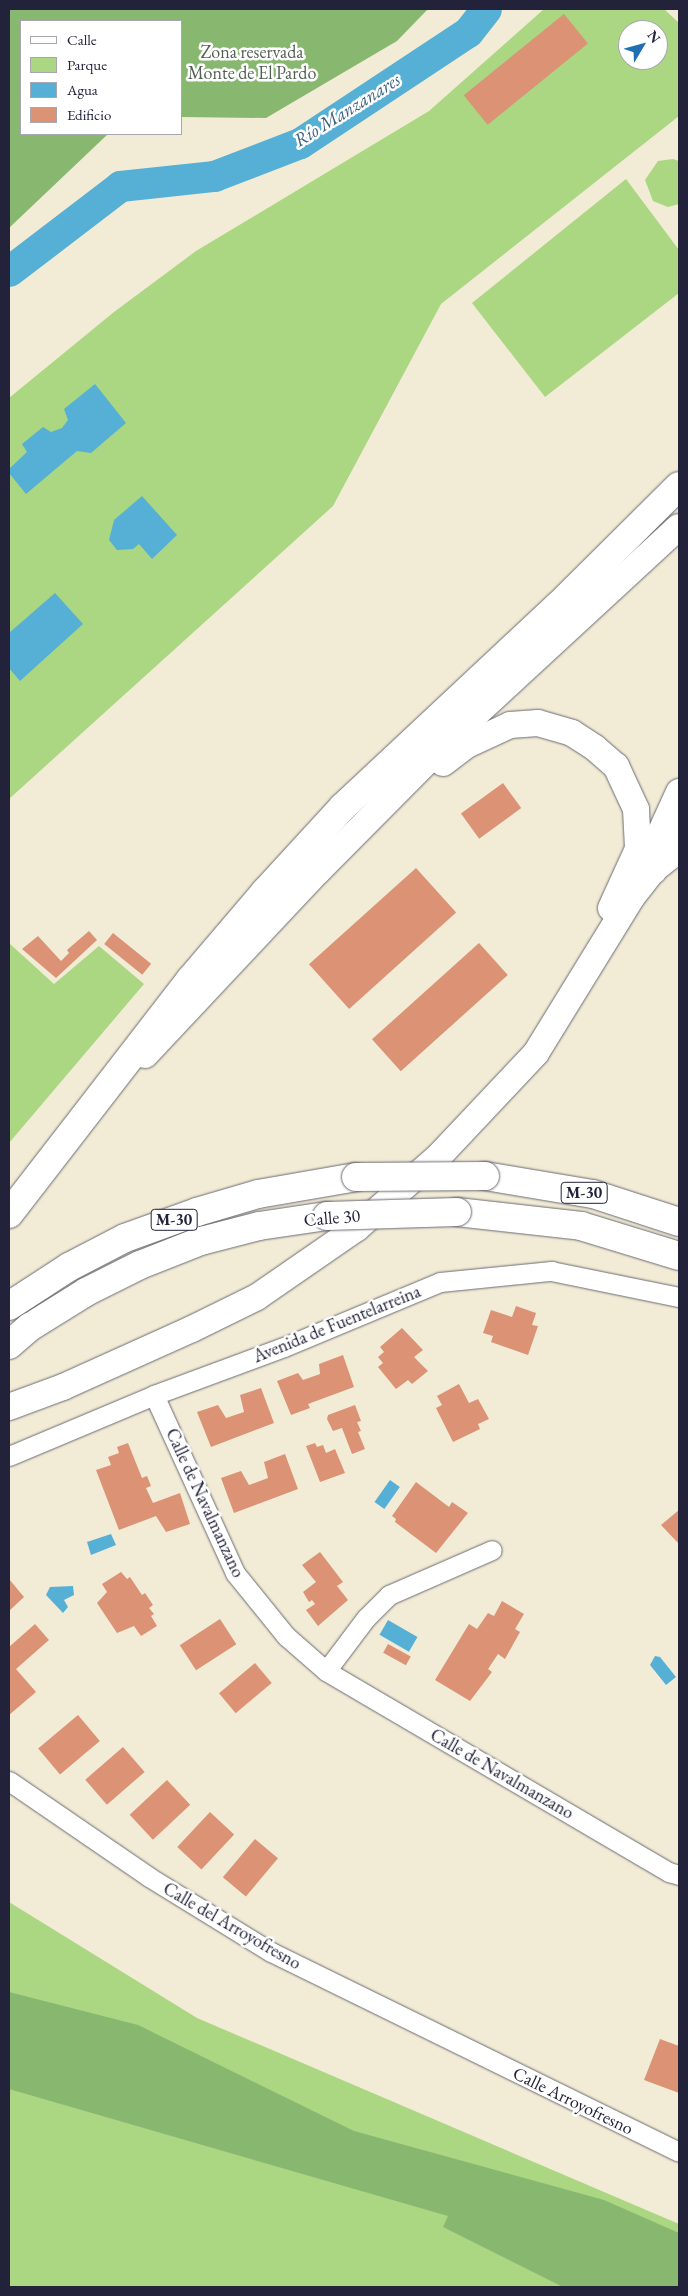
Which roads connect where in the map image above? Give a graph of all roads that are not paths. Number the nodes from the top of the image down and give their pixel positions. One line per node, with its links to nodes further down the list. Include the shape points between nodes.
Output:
1 (679, 486): 12 (highway, via 558,606 343,807 271,884 190,980)
2 (679, 527): 4 (street)
3 (679, 542): 4 (street)
4 (527, 664): 6 (street)
5 (679, 792): 10 (street)
6 (374, 814): 11 (street, via 467,745 510,725 538,723 572,733 595,748 616,766 636,809 638,849); 12 (street, via 140,1060)
7 (679, 826): 9 (highway)
8 (679, 847): 9 (street)
9 (653, 870): 10 (street)
10 (632, 897): 11 (street)
11 (585, 971): 19 (street, via 536,1053 440,1155 357,1228 257,1296 115,1364)
12 (9, 1215)
13 (679, 1222): 16 (highway, Calle 30 / M-30, bridge, via 593,1194 485,1176 356,1177 258,1194 143,1232 69,1267)
14 (679, 1256): 17 (highway, Calle 30 / M-30, bridge, via 581,1226 457,1212 327,1216 259,1226 201,1241 140,1265 86,1292 30,1327)
15 (679, 1297): 18 (street, Avenida de Fuentelarreina, via 551,1270 440,1282 284,1347)
16 (9, 1306)
17 (9, 1345)
18 (154, 1395): 20 (street, Avenida de Fuentelarreina); 22 (street, Calle de Navalmanzano, via 235,1573 286,1636)
19 (9, 1407)
20 (9, 1456)
21 (492, 1550): 22 (street, via 389,1595 366,1618)
22 (326, 1671): 24 (street, Calle de Navalmanzano)
23 (9, 1781): 25 (street, Calle del Arroyofresno, via 149,1877 271,1952)
24 (679, 1875)
25 (467, 2050): 26 (street, Calle Arroyofresno)
26 (679, 2152)

